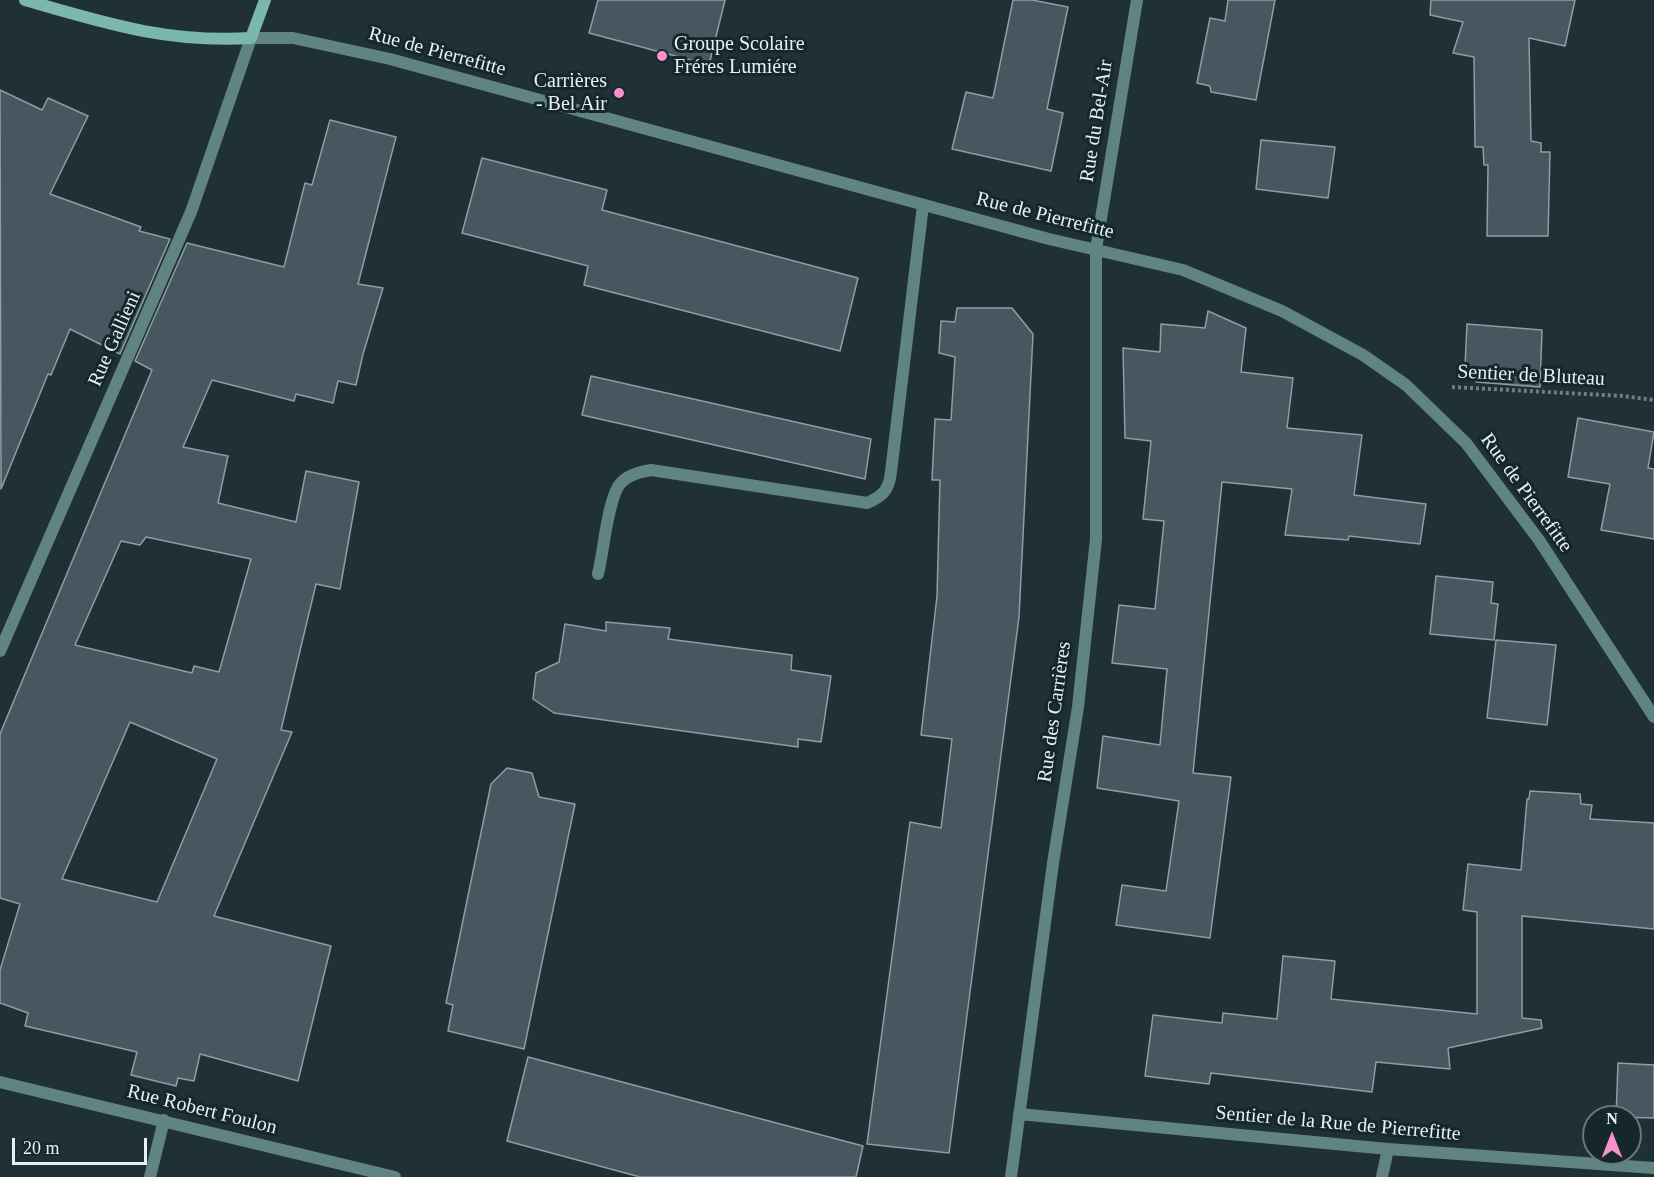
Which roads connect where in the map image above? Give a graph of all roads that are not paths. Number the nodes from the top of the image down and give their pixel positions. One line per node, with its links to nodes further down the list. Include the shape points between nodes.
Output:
1 (26, 0): 4 (main road, via 148,34 218,40)
2 (265, 0): 4 (main road)
3 (1137, 0): 6 (street, Rue du Bel-Air)
4 (251, 38): 5 (street, Rue de Pierrefitte, via 293,38 390,59); 8 (street, Rue Gallieni, via 191,212)
5 (923, 205): 6 (street, Rue de Pierrefitte); 7 (street, via 891,472 884,493 867,503 640,471 616,489)
6 (1096, 249): 9 (street, Rue de Pierrefitte, via 1183,270 1239,291 1333,338 1406,385 1466,443 1515,505); 11 (street, Rue des Carrières, via 1096,539 1078,707)
7 (598, 574)
8 (0, 651)
9 (1654, 717)
10 (0, 1082): 12 (street, Rue Robert Foulon)
11 (1019, 1114): 13 (street, Sentier de la Rue de Pierrefitte); 17 (street, Rue des Carrières)
12 (164, 1120): 15 (street); 16 (street, Rue Robert Foulon)
13 (1388, 1149): 14 (street, Sentier de la Rue de Pierrefitte); 18 (street)
14 (1654, 1168)
15 (150, 1177)
16 (395, 1177)
17 (1011, 1177)
18 (1382, 1177)

